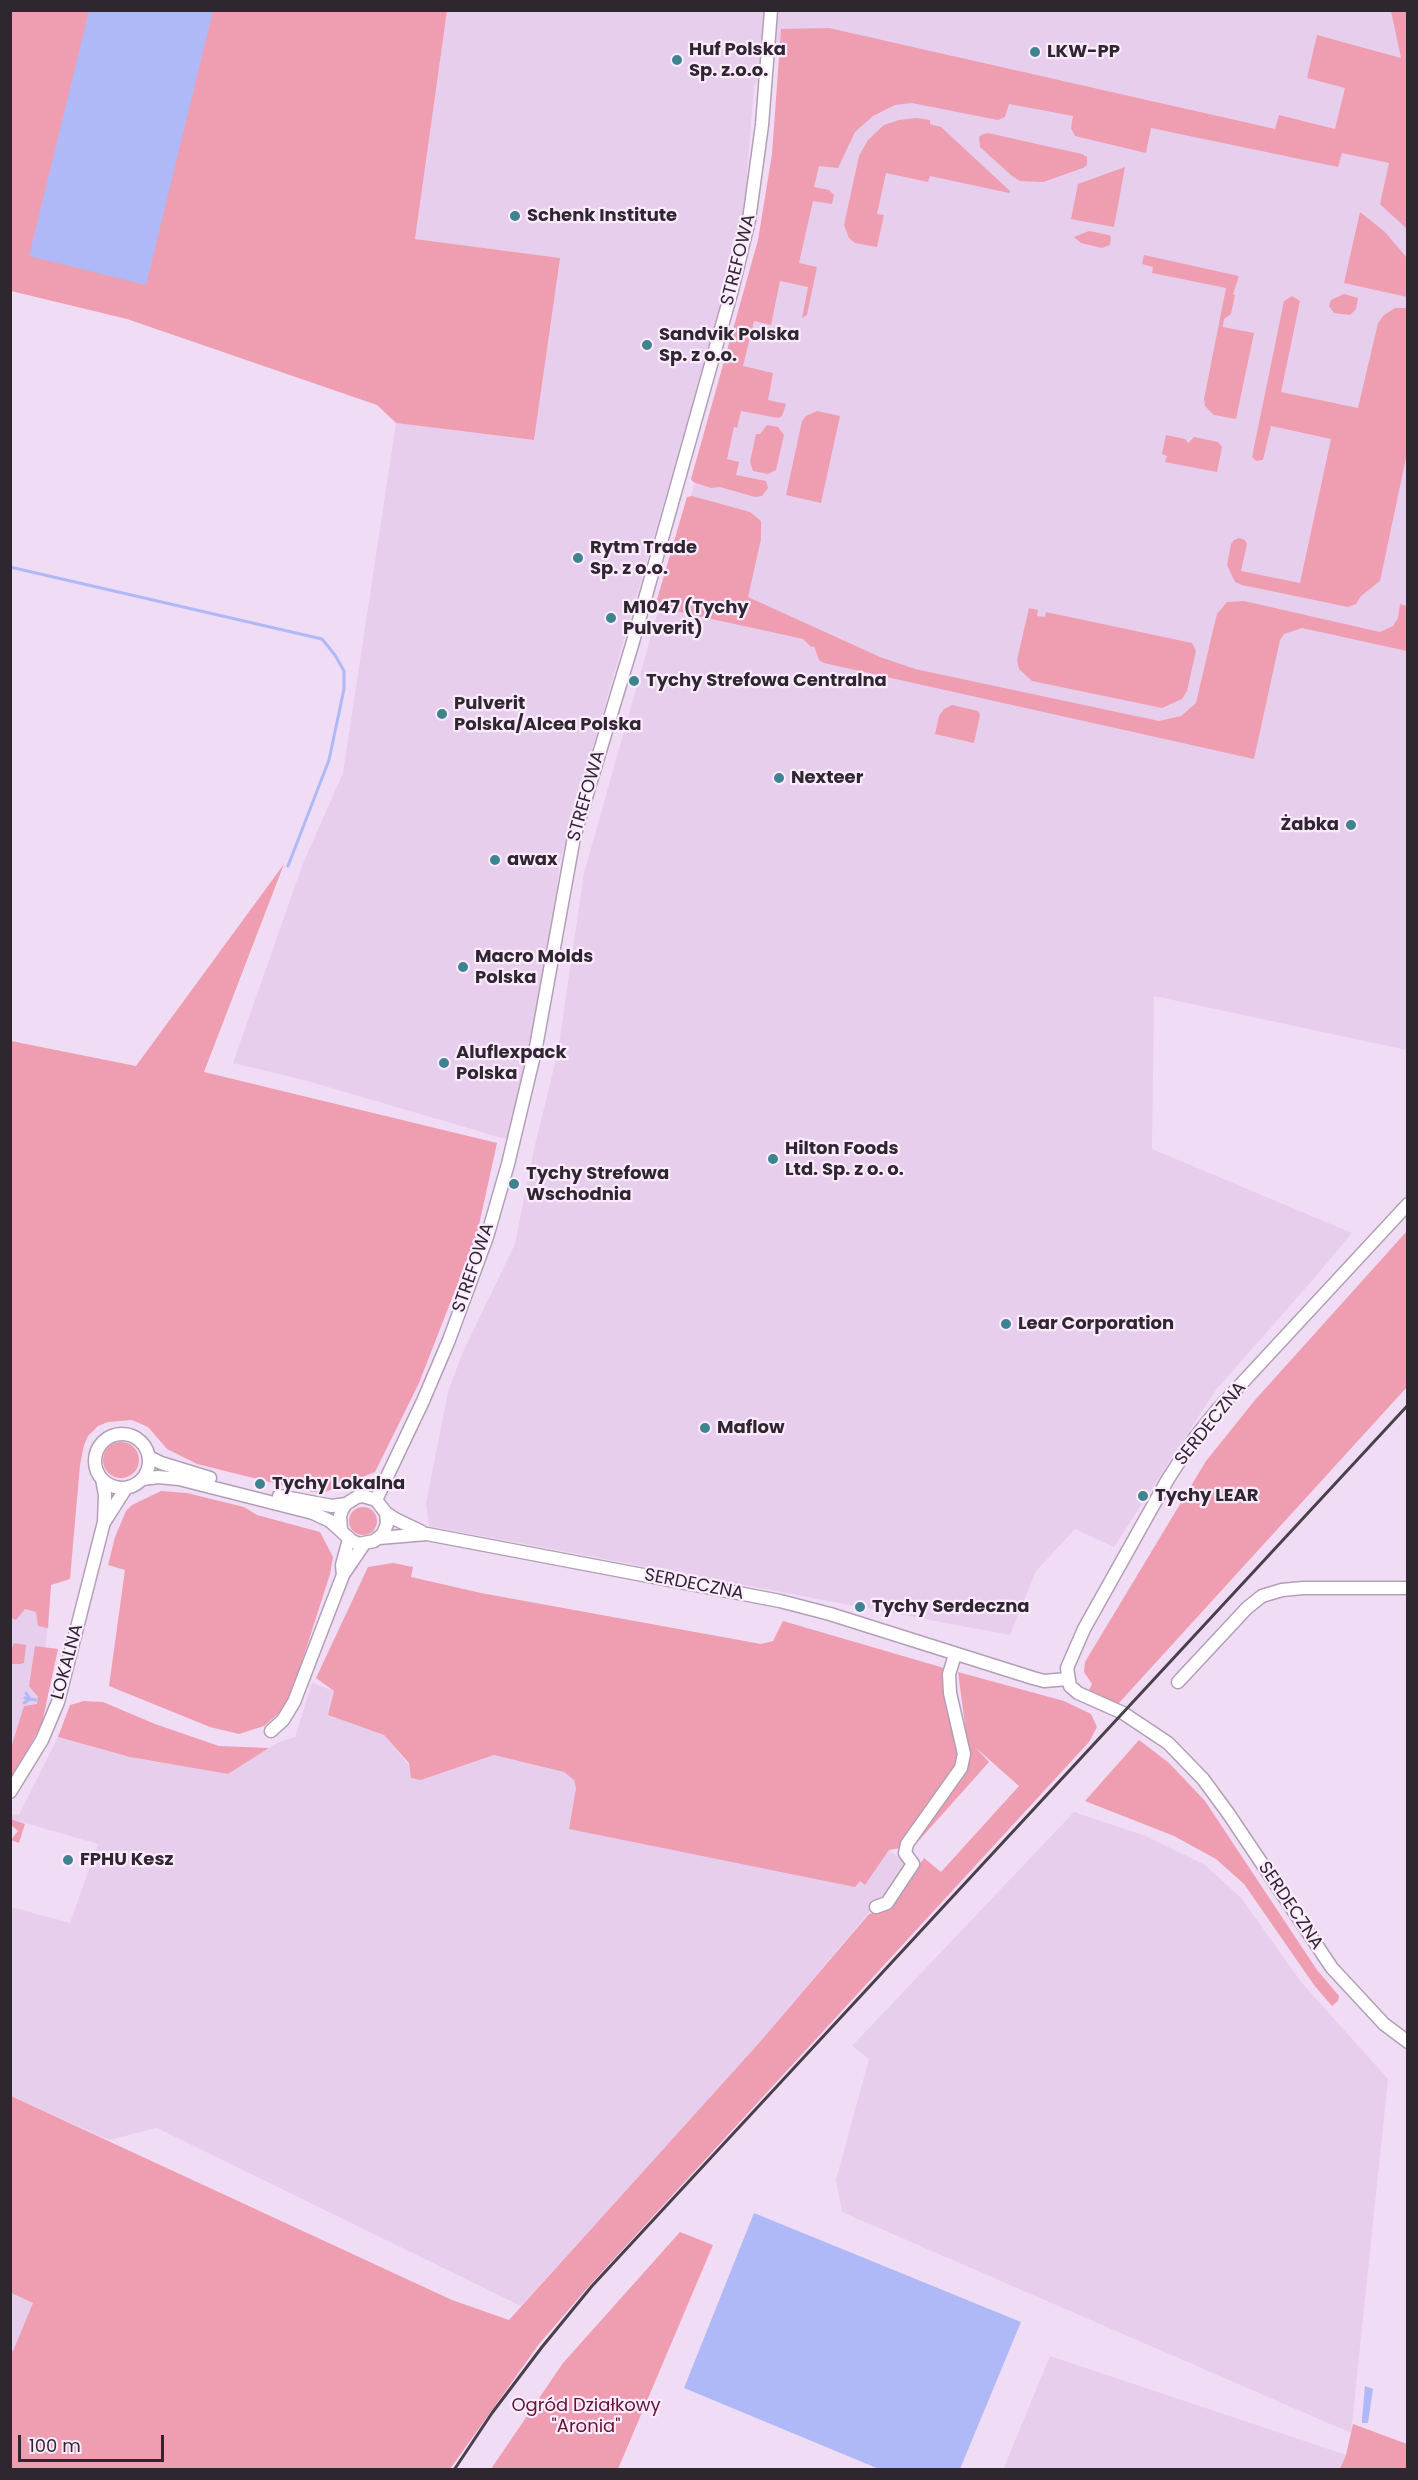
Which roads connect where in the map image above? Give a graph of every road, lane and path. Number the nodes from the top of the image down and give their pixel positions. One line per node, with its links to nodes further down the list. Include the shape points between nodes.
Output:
1 (771, 10): 7 (street, STREFOWA, via 753,198 735,279 574,837 535,1053 506,1173 449,1340)
2 (1407, 1204): 18 (street, SERDECZNA, via 1188,1447 1084,1629 1067,1668)
3 (149, 1456): 4 (street, via 137,1437 114,1434 97,1450 95,1465); 5 (street); 8 (street, via 187,1472 290,1499 332,1506)
4 (102, 1479): 6 (street, via 115,1488); 10 (street, LOKALNA)
5 (143, 1479): 6 (street); 11 (street, via 179,1479 313,1513)
6 (126, 1488): 10 (street, LOKALNA)
7 (376, 1500): 8 (street, via 363,1496); 9 (street)
8 (346, 1504): 11 (street, via 340,1516)
9 (386, 1513): 12 (street, SERDECZNA); 13 (street, via 387,1524)
10 (104, 1522): 21 (street, LOKALNA, via 58,1702 42,1740)
11 (345, 1534): 14 (street); 15 (street)
12 (427, 1534): 13 (street, SERDECZNA); 17 (street, SERDECZNA, via 793,1604)
13 (379, 1538): 14 (street)
14 (364, 1544): 15 (street)
15 (343, 1575): 20 (street, via 294,1702)
16 (1407, 1588): 19 (street, via 1303,1588 1262,1596)
17 (955, 1654): 18 (street, SERDECZNA, via 1044,1681); 22 (street, via 949,1674 964,1754 961,1768 907,1844 905,1852 913,1864 887,1904)
18 (1068, 1679): 23 (street, SERDECZNA, via 1078,1693 1123,1713 1168,1743 1203,1779 1332,1968 1384,2024)
19 (1178, 1682)
20 (271, 1731)
21 (10, 1792)
22 (876, 1907)
23 (1407, 2042)

